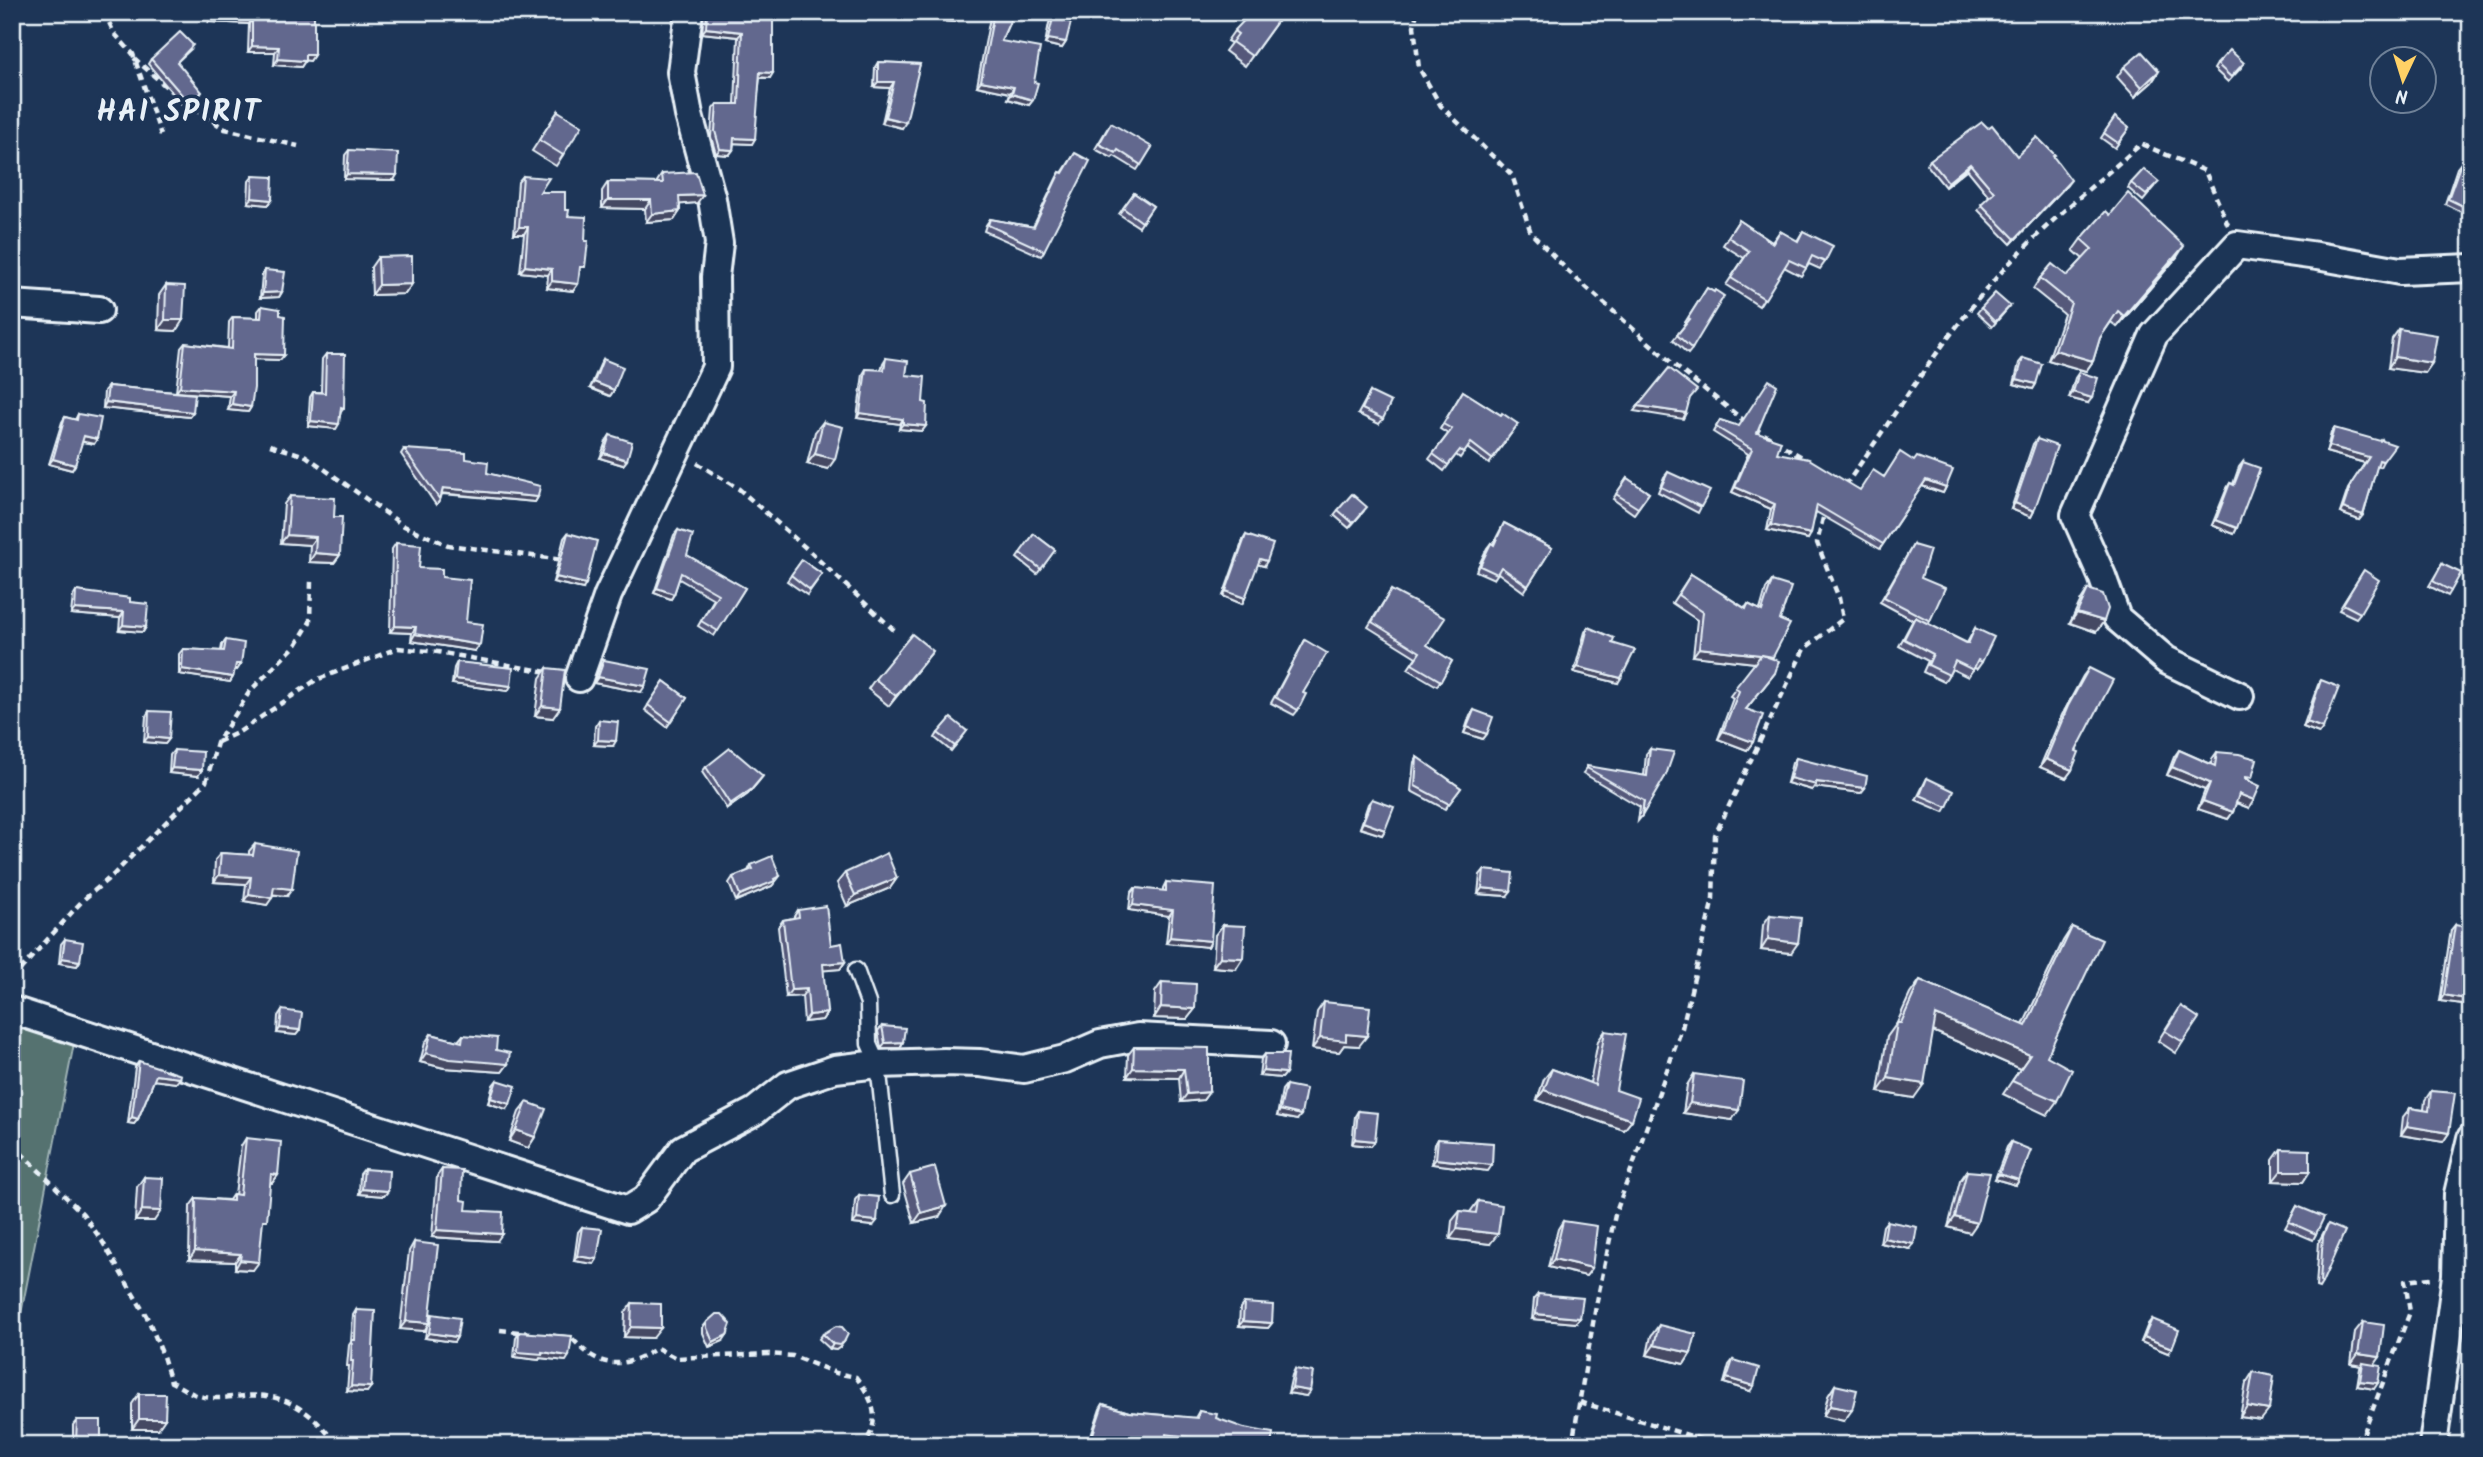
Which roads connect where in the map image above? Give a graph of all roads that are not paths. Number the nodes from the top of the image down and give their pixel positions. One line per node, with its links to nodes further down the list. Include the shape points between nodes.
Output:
1 (689, 12): 5 (street, via 681,72 719,243 716,367 608,595)
2 (2471, 268): 6 (street, via 2400,271 2237,245 2154,335 2075,515 2117,618 2166,660)
3 (12, 304): 4 (street)
4 (99, 310)
5 (579, 678)
6 (2240, 696)
7 (856, 970): 10 (lane, via 868,1003 869,1044)
8 (12, 1010): 10 (street, via 628,1210 646,1199 683,1149 755,1111 788,1085 835,1069)
9 (1271, 1044): 10 (street, via 1138,1037 1100,1044 1024,1069 980,1063)
10 (878, 1064): 12 (lane)
11 (2471, 1138): 13 (street, via 2458,1194 2456,1276)
12 (892, 1195)
13 (2434, 1445)

